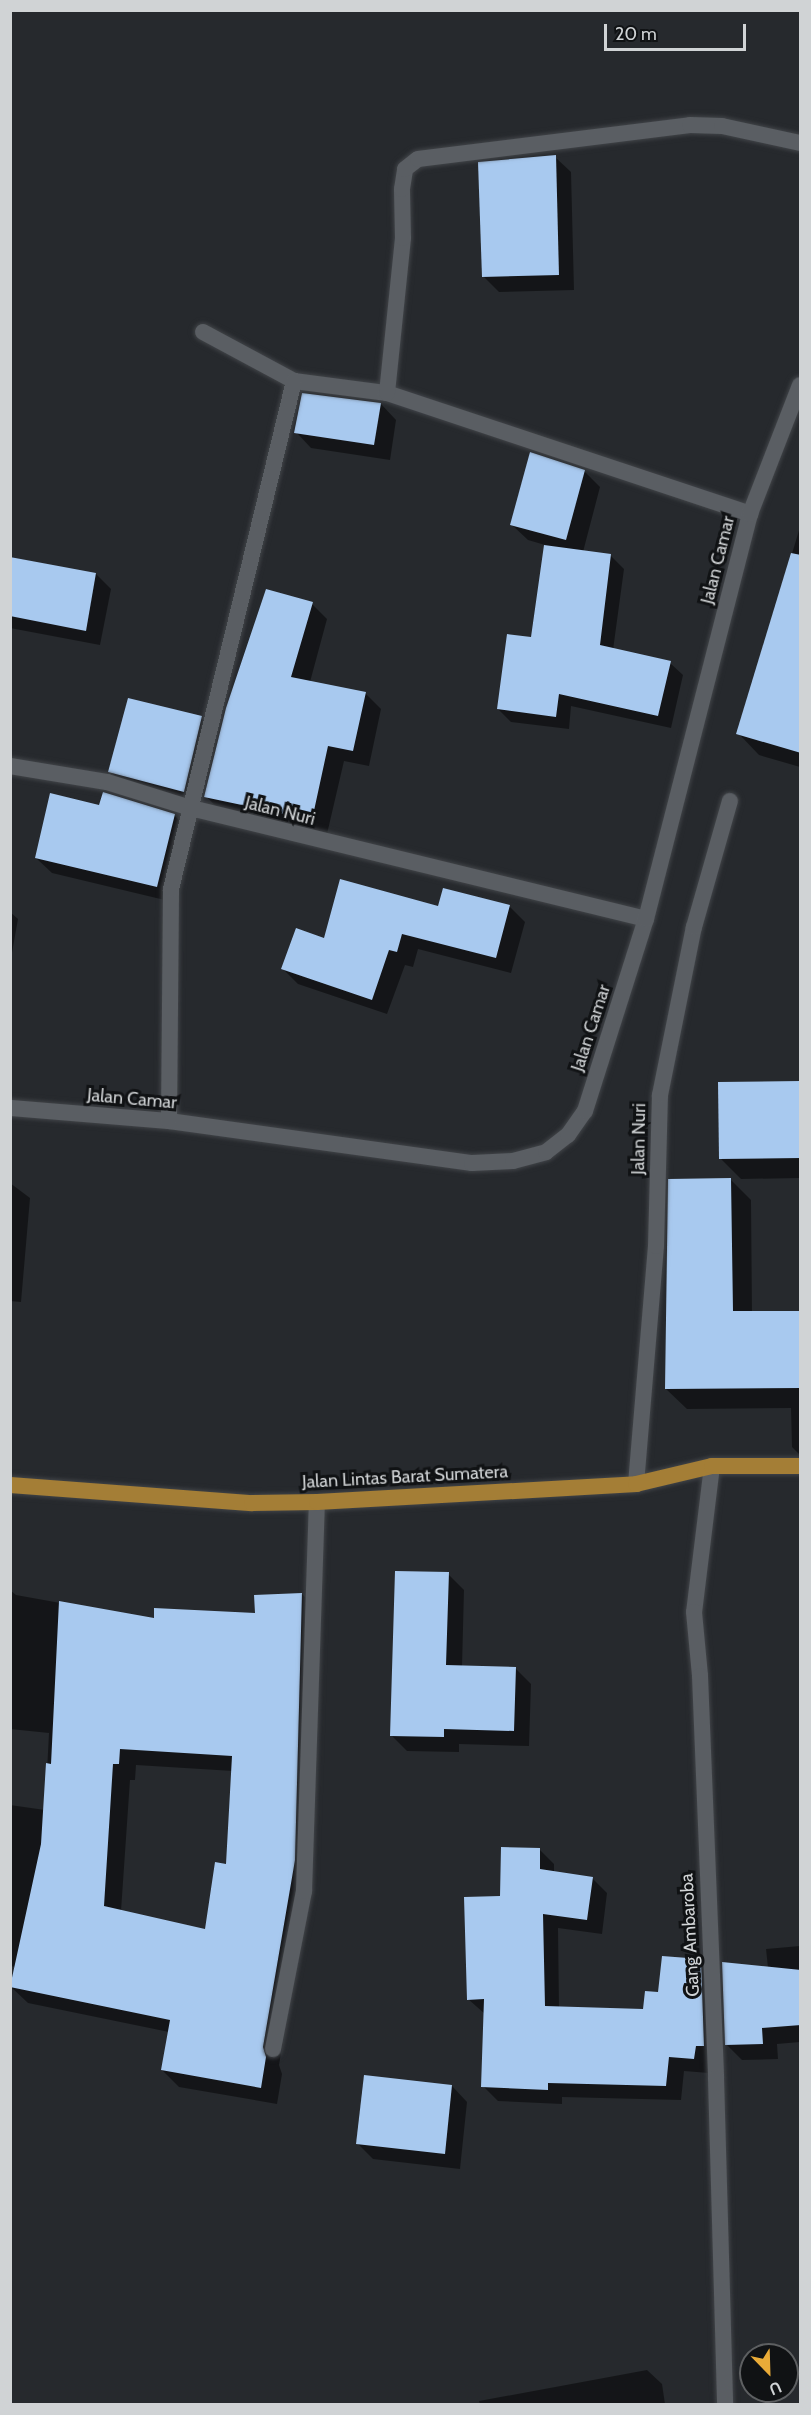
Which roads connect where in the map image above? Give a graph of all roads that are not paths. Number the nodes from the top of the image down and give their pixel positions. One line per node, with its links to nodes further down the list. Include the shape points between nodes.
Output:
1 (801, 142): 5 (street, via 722,126 690,125 418,159 405,169 402,189 403,238)
2 (203, 332): 3 (street)
3 (294, 381): 5 (street); 9 (street)
4 (801, 385): 6 (street, Jalan Camar)
5 (387, 393): 6 (street)
6 (750, 514): 10 (street, Jalan Camar)
7 (10, 766): 9 (street, Jalan Nuri, via 107,782)
8 (730, 801): 15 (street, Jalan Nuri, via 694,927 660,1095 656,1246)
9 (191, 808): 10 (street, Jalan Nuri); 12 (street, via 171,889)
10 (646, 918): 12 (street, Jalan Camar, via 585,1111 568,1135 546,1152 513,1161 472,1163)
11 (10, 1108): 12 (street, Jalan Camar)
12 (169, 1121)
13 (712, 1466): 14 (highway, Jalan Lintas Barat Sumatera); 15 (highway, Jalan Lintas Barat Sumatera); 19 (street, Gang Ambaroba, via 694,1612 716,2078)
14 (801, 1466)
15 (636, 1484): 17 (highway, Jalan Lintas Barat Sumatera)
16 (10, 1485): 17 (highway, Jalan Lintas Barat Sumatera, via 252,1503)
17 (317, 1502): 18 (street, via 304,1891)
18 (273, 2049)
19 (725, 2404)

